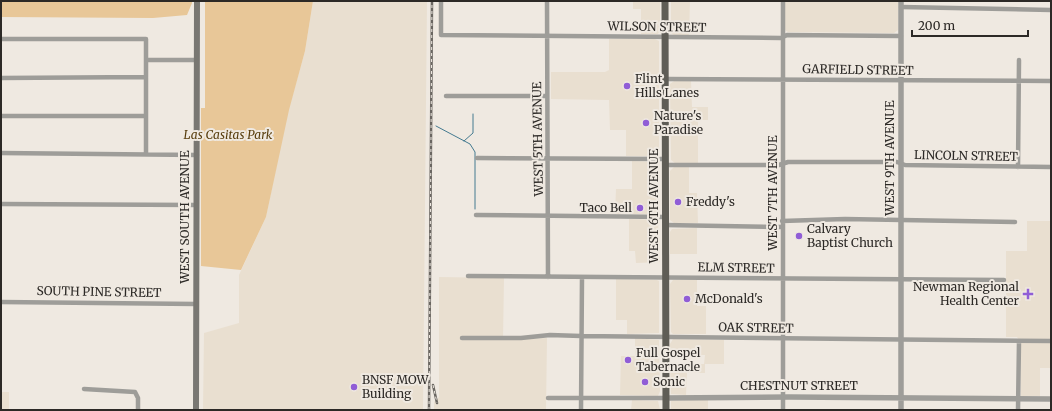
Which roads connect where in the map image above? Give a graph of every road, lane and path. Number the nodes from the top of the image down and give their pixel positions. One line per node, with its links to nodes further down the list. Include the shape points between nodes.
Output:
1 (197, 1): 14 (main road, WEST SOUTH AVENUE)
2 (441, 1): 8 (street, WILSON STREET, via 441,35)
3 (547, 1): 8 (street, WEST 5TH AVENUE)
4 (665, 1): 10 (main road, WEST 6TH AVENUE)
5 (783, 1): 11 (street, WEST 7TH AVENUE)
6 (901, 4): 7 (street); 9 (street, WEST 9TH AVENUE)
7 (1051, 10)
8 (547, 36): 10 (street, WILSON STREET); 24 (street, WEST 5TH AVENUE)
9 (901, 36): 11 (street, WILSON STREET); 20 (street, WEST 9TH AVENUE)
10 (665, 37): 11 (street, WILSON STREET); 18 (main road, WEST 6TH AVENUE)
11 (783, 37): 19 (street, WEST 7TH AVENUE)
12 (1, 39): 13 (street, via 146,39)
13 (146, 60): 14 (street); 16 (street)
14 (197, 60): 29 (main road, WEST SOUTH AVENUE)
15 (1019, 60): 21 (street)
16 (146, 77): 17 (street); 26 (street)
17 (1, 78)
18 (665, 79): 19 (street, GARFIELD STREET); 32 (main road, WEST 6TH AVENUE)
19 (783, 80): 20 (street, GARFIELD STREET); 33 (street, WEST 7TH AVENUE)
20 (901, 81): 21 (street, GARFIELD STREET); 34 (street, WEST 9TH AVENUE)
21 (1019, 81): 22 (street, GARFIELD STREET); 35 (street)
22 (1051, 81)
23 (446, 96): 24 (street)
24 (547, 96): 31 (street, WEST 5TH AVENUE)
25 (1, 116): 26 (street)
26 (146, 116): 28 (street)
27 (1, 153): 28 (street)
28 (146, 154): 29 (street)
29 (197, 155): 38 (main road, WEST SOUTH AVENUE)
30 (477, 158): 31 (street, LINCOLN STREET)
31 (548, 159): 32 (street, LINCOLN STREET); 40 (street, WEST 5TH AVENUE)
32 (665, 162): 33 (street, LINCOLN STREET); 41 (main road, WEST 6TH AVENUE)
33 (782, 164): 34 (street, LINCOLN STREET); 43 (street, WEST 7TH AVENUE)
34 (901, 164): 35 (street, LINCOLN STREET); 42 (street, WEST 9TH AVENUE)
35 (1018, 167): 36 (street, LINCOLN STREET)
36 (1051, 167)
37 (1, 204): 38 (street)
38 (196, 205): 55 (main road, WEST SOUTH AVENUE)
39 (476, 216): 40 (street)
40 (548, 216): 41 (street); 48 (street, WEST 5TH AVENUE)
41 (665, 217): 45 (main road, WEST 6TH AVENUE)
42 (901, 220): 43 (street); 44 (street); 52 (street, WEST 9TH AVENUE)
43 (782, 221): 46 (street, WEST 7TH AVENUE)
44 (1015, 222)
45 (665, 225): 46 (street); 50 (main road, WEST 6TH AVENUE)
46 (782, 227): 51 (street, WEST 7TH AVENUE)
47 (468, 276): 48 (street, ELM STREET)
48 (548, 276): 49 (street, ELM STREET)
49 (582, 277): 50 (street, ELM STREET); 56 (street)
50 (665, 277): 51 (street, ELM STREET); 57 (main road, WEST 6TH AVENUE)
51 (782, 278): 52 (street, ELM STREET); 59 (street, WEST 7TH AVENUE)
52 (901, 279): 53 (street, ELM STREET); 60 (street, WEST 9TH AVENUE)
53 (1004, 280)
54 (1, 302): 55 (street, SOUTH PINE STREET)
55 (196, 304): 72 (main road, WEST SOUTH AVENUE)
56 (582, 336): 57 (street, OAK STREET); 58 (street, OAK STREET); 66 (street)
57 (666, 337): 59 (street, OAK STREET); 67 (main road, WEST 6TH AVENUE)
58 (462, 338)
59 (783, 338): 60 (street, OAK STREET); 68 (street, WEST 7TH AVENUE)
60 (901, 338): 61 (street, OAK STREET); 64 (street, WEST 9TH AVENUE)
61 (1019, 341): 62 (street, OAK STREET); 69 (street)
62 (1051, 341)
63 (84, 390): 71 (street, via 135,392)
64 (901, 397): 68 (street, CHESTNUT STREET); 69 (street, CHESTNUT STREET); 76 (street, WEST 9TH AVENUE)
65 (548, 398): 66 (street, CHESTNUT STREET)
66 (581, 398): 67 (street, CHESTNUT STREET); 73 (street)
67 (666, 398): 68 (street, CHESTNUT STREET); 74 (main road, WEST 6TH AVENUE)
68 (783, 398): 75 (street, WEST 7TH AVENUE)
69 (1018, 399): 70 (street, CHESTNUT STREET); 77 (street)
70 (1051, 399)
71 (138, 410)
72 (196, 410)
73 (581, 410)
74 (666, 410)
75 (783, 410)
76 (901, 410)
77 (1018, 410)

